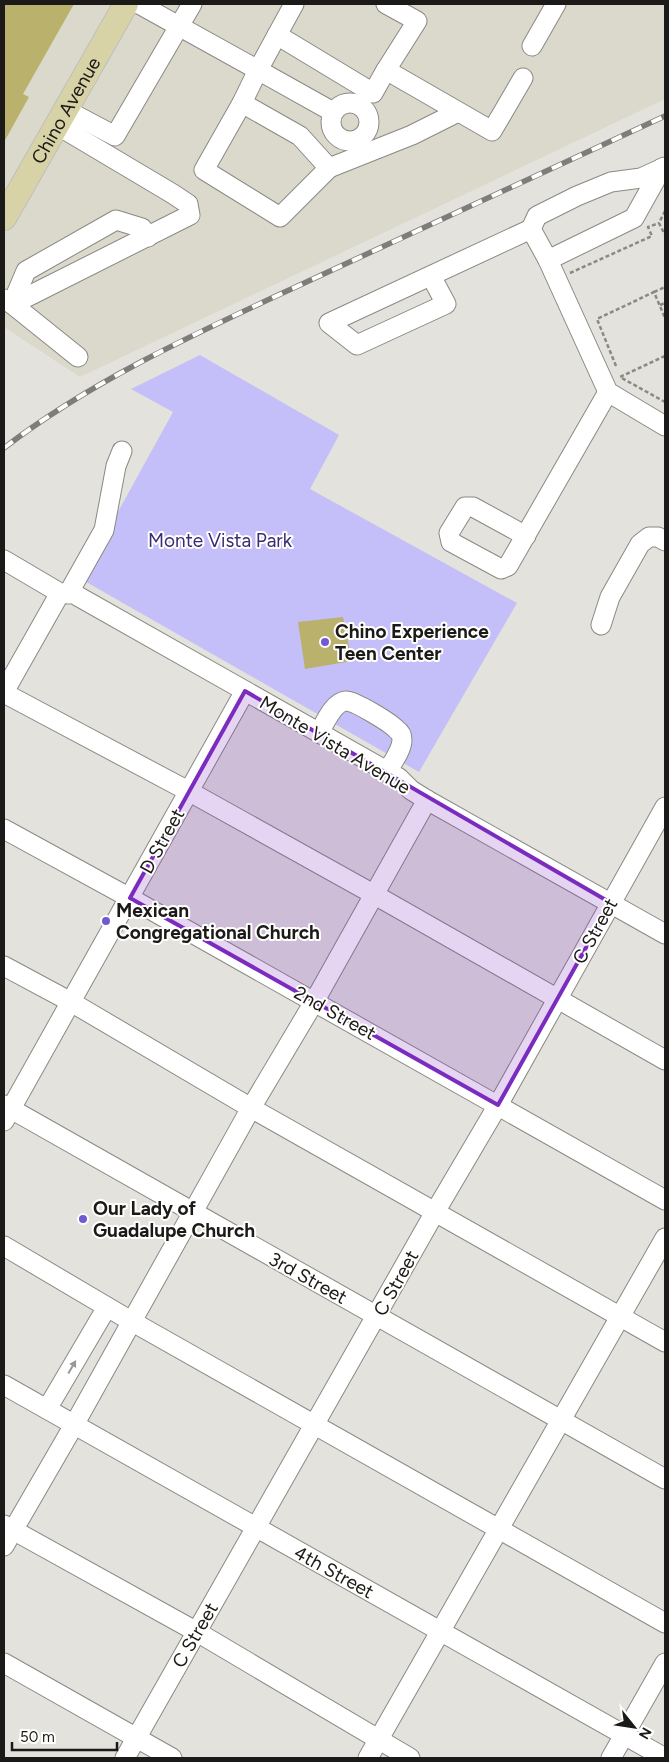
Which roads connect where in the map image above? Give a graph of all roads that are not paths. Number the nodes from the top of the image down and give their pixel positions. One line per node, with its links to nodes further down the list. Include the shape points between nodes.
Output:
1 (126, 4): 17 (main road, Chino Avenue)
2 (139, 4): 7 (street)
3 (192, 4): 7 (street)
4 (294, 4): 8 (street)
5 (386, 4): 11 (street, via 417,21)
6 (556, 4): 9 (street)
7 (178, 27): 10 (street); 17 (street, via 115,136)
8 (277, 35): 10 (street); 13 (street)
9 (532, 46)
10 (258, 70): 14 (street); 15 (street)
11 (386, 70): 13 (street); 16 (street)
12 (523, 78): 16 (street, via 492,131)
13 (368, 100): 15 (street, via 341,104); 15 (street, via 369,125 363,136 352,141 335,135 330,124)
14 (242, 103): 18 (street, via 300,136); 18 (street, via 204,170 280,217)
15 (333, 112)
16 (458, 112): 18 (street, via 412,135)
17 (62, 117): 20 (main road, Chino Avenue); 22 (street, via 188,204 190,215)
18 (329, 168)
19 (664, 168): 21 (street, via 641,178 611,182 577,196 537,216); 23 (street, via 634,218)
20 (7, 204)
21 (531, 229): 23 (street); 24 (street)
22 (148, 237): 25 (street); 25 (street, via 142,228 116,220 26,271)
23 (548, 260): 27 (street)
24 (432, 276): 24 (street, via 423,280 329,323 358,345 446,304)
25 (8, 301): 26 (street)
26 (78, 357)
27 (608, 392): 28 (street); 30 (street)
28 (665, 426)
29 (122, 451): 33 (street, via 116,466 104,530)
30 (526, 536)
31 (657, 539): 34 (street, via 640,544 610,597)
32 (4, 560): 33 (street, Monte Vista Avenue)
33 (64, 593): 35 (street, Monte Vista Avenue, via 74,594); 36 (street)
34 (601, 625)
35 (245, 691): 37 (street, Monte Vista Avenue); 39 (street, D Street)
36 (4, 692): 39 (street)
37 (319, 733): 38 (street, Monte Vista Avenue); 38 (street, via 337,705 346,701 392,725 402,738)
38 (387, 772): 40 (street, Monte Vista Avenue)
39 (190, 792): 43 (street); 44 (street, D Street)
40 (427, 800): 43 (street); 45 (street, Monte Vista Avenue)
41 (665, 807): 45 (street, C Street)
42 (4, 829): 44 (street, 2nd Street)
43 (375, 895): 48 (street); 50 (street)
44 (130, 898): 49 (street, D Street); 50 (street, 2nd Street)
45 (611, 903): 46 (street, Monte Vista Avenue); 48 (street, C Street)
46 (665, 934)
47 (4, 966): 49 (street)
48 (558, 1000): 51 (street); 52 (street, C Street)
49 (72, 1002): 53 (street); 54 (street, D Street)
50 (314, 1002): 52 (street, 2nd Street); 53 (street)
51 (665, 1060)
52 (498, 1105): 55 (street, 2nd Street); 56 (street, C Street)
53 (251, 1108): 56 (street); 57 (street)
54 (6, 1112): 57 (street, 3rd Street)
55 (665, 1200)
56 (435, 1212): 61 (street, C Street); 62 (street)
57 (192, 1213): 61 (street, 3rd Street); 63 (street)
58 (665, 1238): 62 (street)
59 (4, 1246): 60 (street)
60 (107, 1307): 63 (street); 66 (street, one-way to 60)
61 (377, 1317): 67 (street, 3rd Street); 69 (street, C Street)
62 (619, 1317): 64 (street); 67 (street)
63 (131, 1321): 68 (street); 69 (street)
64 (665, 1342)
65 (4, 1385): 66 (street, 4th Street)
66 (47, 1409): 68 (street, 4th Street)
67 (560, 1421): 70 (street, 3rd Street); 72 (street)
68 (74, 1425): 71 (street, 4th Street); 73 (street)
69 (314, 1425): 71 (street, C Street); 72 (street)
70 (665, 1479)
71 (257, 1528): 75 (street, 4th Street); 76 (street, C Street)
72 (499, 1529): 74 (street); 75 (street)
73 (7, 1534): 76 (street)
74 (665, 1623)
75 (440, 1631): 79 (street, 4th Street); 81 (street)
76 (197, 1632): 80 (street, C Street); 81 (street)
77 (665, 1662): 79 (street)
78 (4, 1663): 80 (street)
79 (624, 1735): 86 (street); 87 (street, 4th Street)
80 (137, 1738): 82 (street, C Street); 83 (street)
81 (378, 1740): 84 (street); 85 (street)
82 (125, 1758)
83 (172, 1758)
84 (368, 1758)
85 (410, 1758)
86 (611, 1758)
87 (665, 1758)

